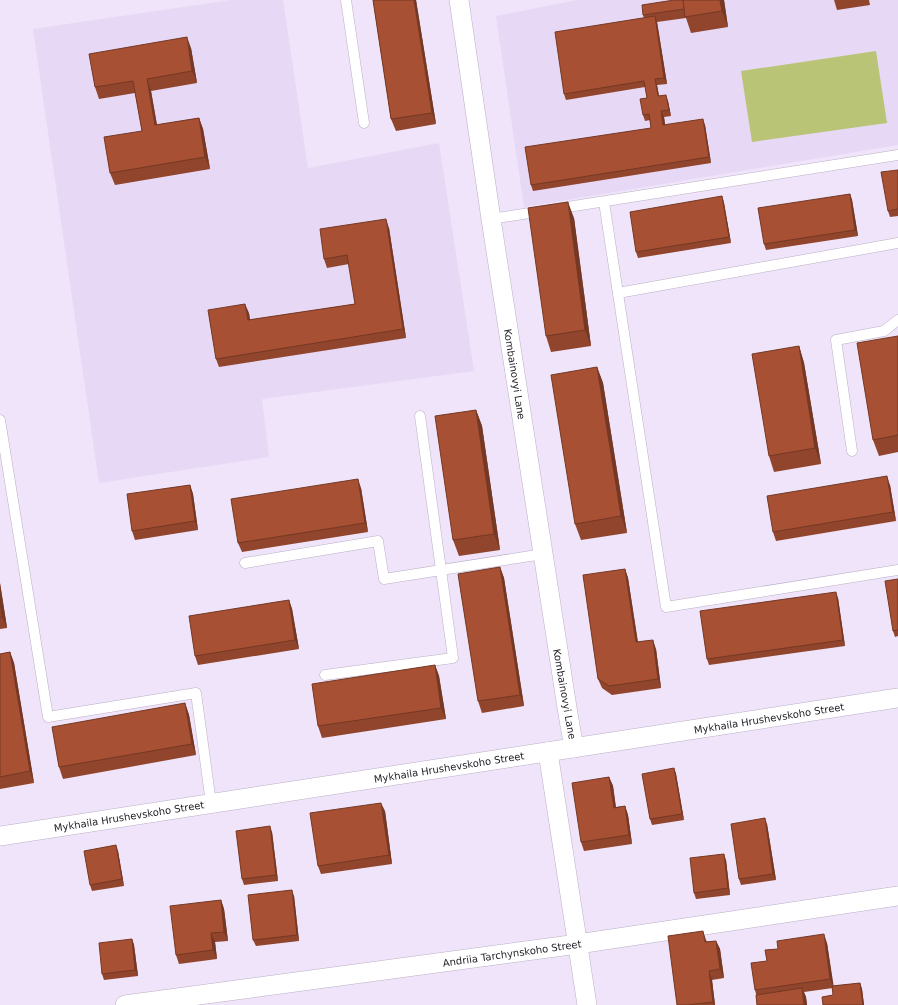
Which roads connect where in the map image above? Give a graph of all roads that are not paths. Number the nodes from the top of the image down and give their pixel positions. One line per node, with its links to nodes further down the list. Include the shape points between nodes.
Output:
1 (346, 0): 3 (lane)
2 (459, 0): 6 (street, Kombainovyi Lane)
3 (364, 123)
4 (898, 155): 5 (lane)
5 (604, 202): 6 (lane); 8 (lane)
6 (491, 220): 14 (street, Kombainovyi Lane)
7 (898, 243): 8 (lane)
8 (618, 293): 17 (lane, via 666,607)
9 (898, 320): 12 (lane, via 884,331 836,340)
10 (420, 416): 16 (lane)
11 (0, 420): 13 (lane)
12 (852, 451)
13 (5, 483): 22 (lane, via 48,717 196,693)
14 (542, 554): 16 (lane); 20 (street, Kombainovyi Lane)
15 (245, 563): 16 (lane, via 378,540 384,579)
16 (442, 570): 18 (lane, via 453,658)
17 (898, 570)
18 (325, 675)
19 (898, 698): 20 (street, Mykhaila Hrushevskoho Street)
20 (574, 748): 21 (street, Mykhaila Hrushevskoho Street)
21 (548, 752): 22 (street, Mykhaila Hrushevskoho Street); 25 (street)
22 (212, 803): 23 (street, Mykhaila Hrushevskoho Street)
23 (0, 836)
24 (898, 896): 25 (street, Andriia Tarchynskoho Street)
25 (578, 944): 26 (street, Andriia Tarchynskoho Street); 27 (street)
26 (125, 1005)
27 (587, 1005)

